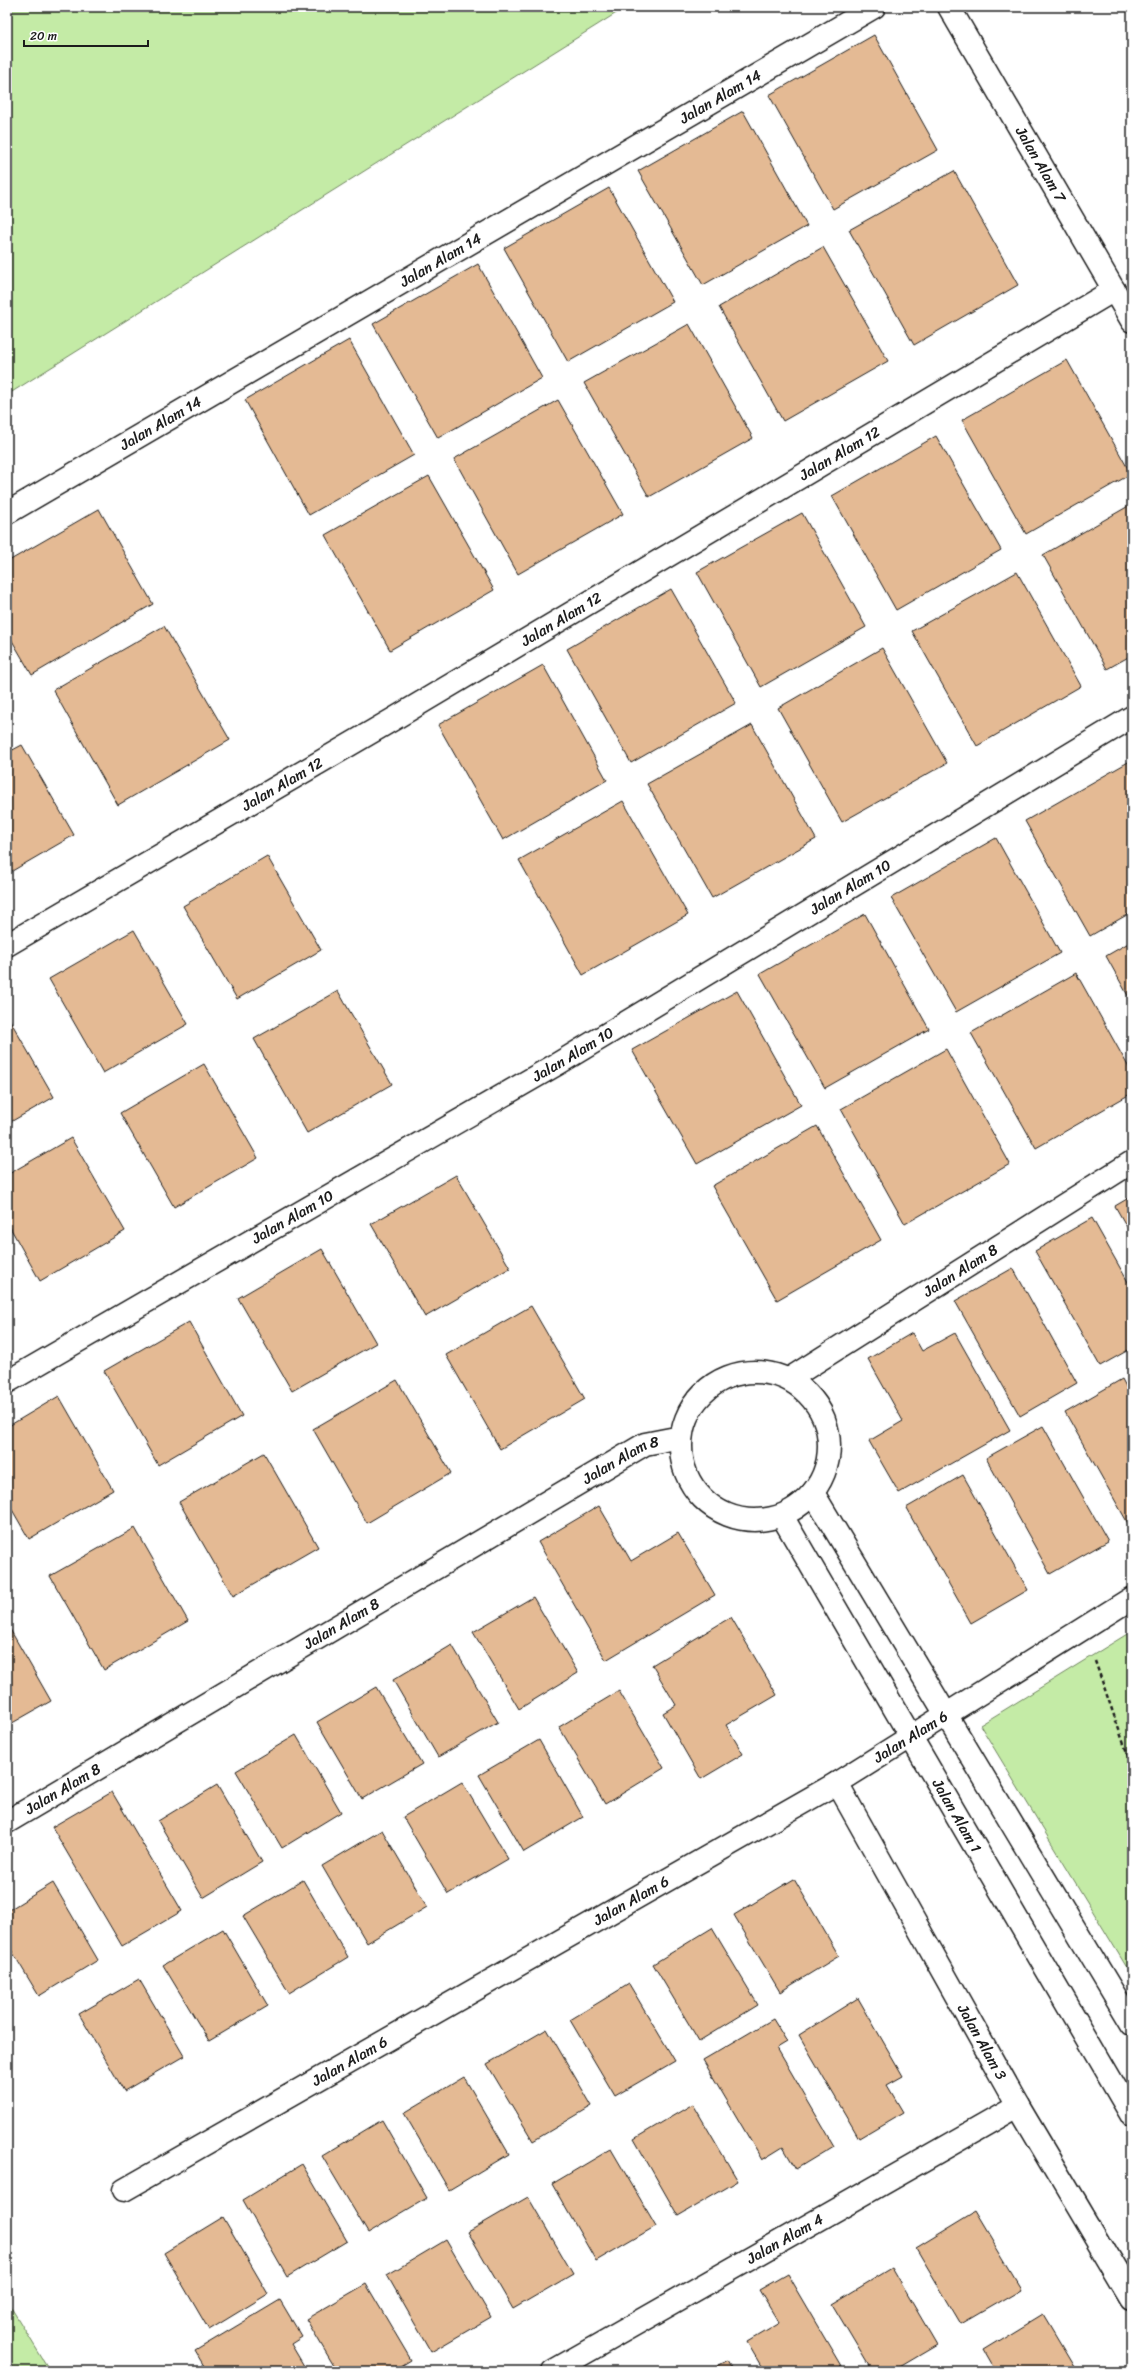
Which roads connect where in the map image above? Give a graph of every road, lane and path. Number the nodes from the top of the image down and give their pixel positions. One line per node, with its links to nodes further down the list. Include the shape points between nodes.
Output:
1 (874, 7): 5 (street, Jalan Alam 14)
2 (949, 7): 3 (street, Jalan Alam 7)
3 (1114, 290): 4 (street, Jalan Alam 7); 7 (street, Jalan Alam 12, via 392,720)
4 (1132, 321)
5 (7, 512)
6 (1132, 717): 10 (street, Jalan Alam 10, via 559,1063)
7 (7, 945)
8 (1132, 1162): 9 (street, Jalan Alam 8)
9 (789, 1379): 11 (street, via 766,1372 743,1372 720,1380 702,1394 688,1414); 12 (street, via 807,1392 820,1409 828,1430 829,1452 824,1474)
10 (7, 1382)
11 (681, 1437): 13 (street, via 683,1462 692,1486 709,1505 732,1517 757,1521); 20 (street, Jalan Alam 8, via 645,1444)
12 (813, 1493): 13 (street, via 799,1507); 16 (street)
13 (782, 1516): 17 (street, Jalan Alam 1)
14 (1132, 1598): 15 (street, Jalan Alam 6)
15 (1083, 1628): 16 (street, Jalan Alam 6); 18 (path)
16 (946, 1714): 17 (street, Jalan Alam 6); 21 (street)
17 (910, 1736): 19 (street, Jalan Alam 6); 23 (street, Jalan Alam 1)
18 (1132, 1767)
19 (837, 1783): 22 (street, Jalan Alam 3); 24 (street, Jalan Alam 6)
20 (7, 1822)
21 (1132, 2024)
22 (1018, 2106): 25 (street, Jalan Alam 3); 26 (street, Jalan Alam 4)
23 (1132, 2116)
24 (124, 2190)
25 (1132, 2298)
26 (553, 2371)

